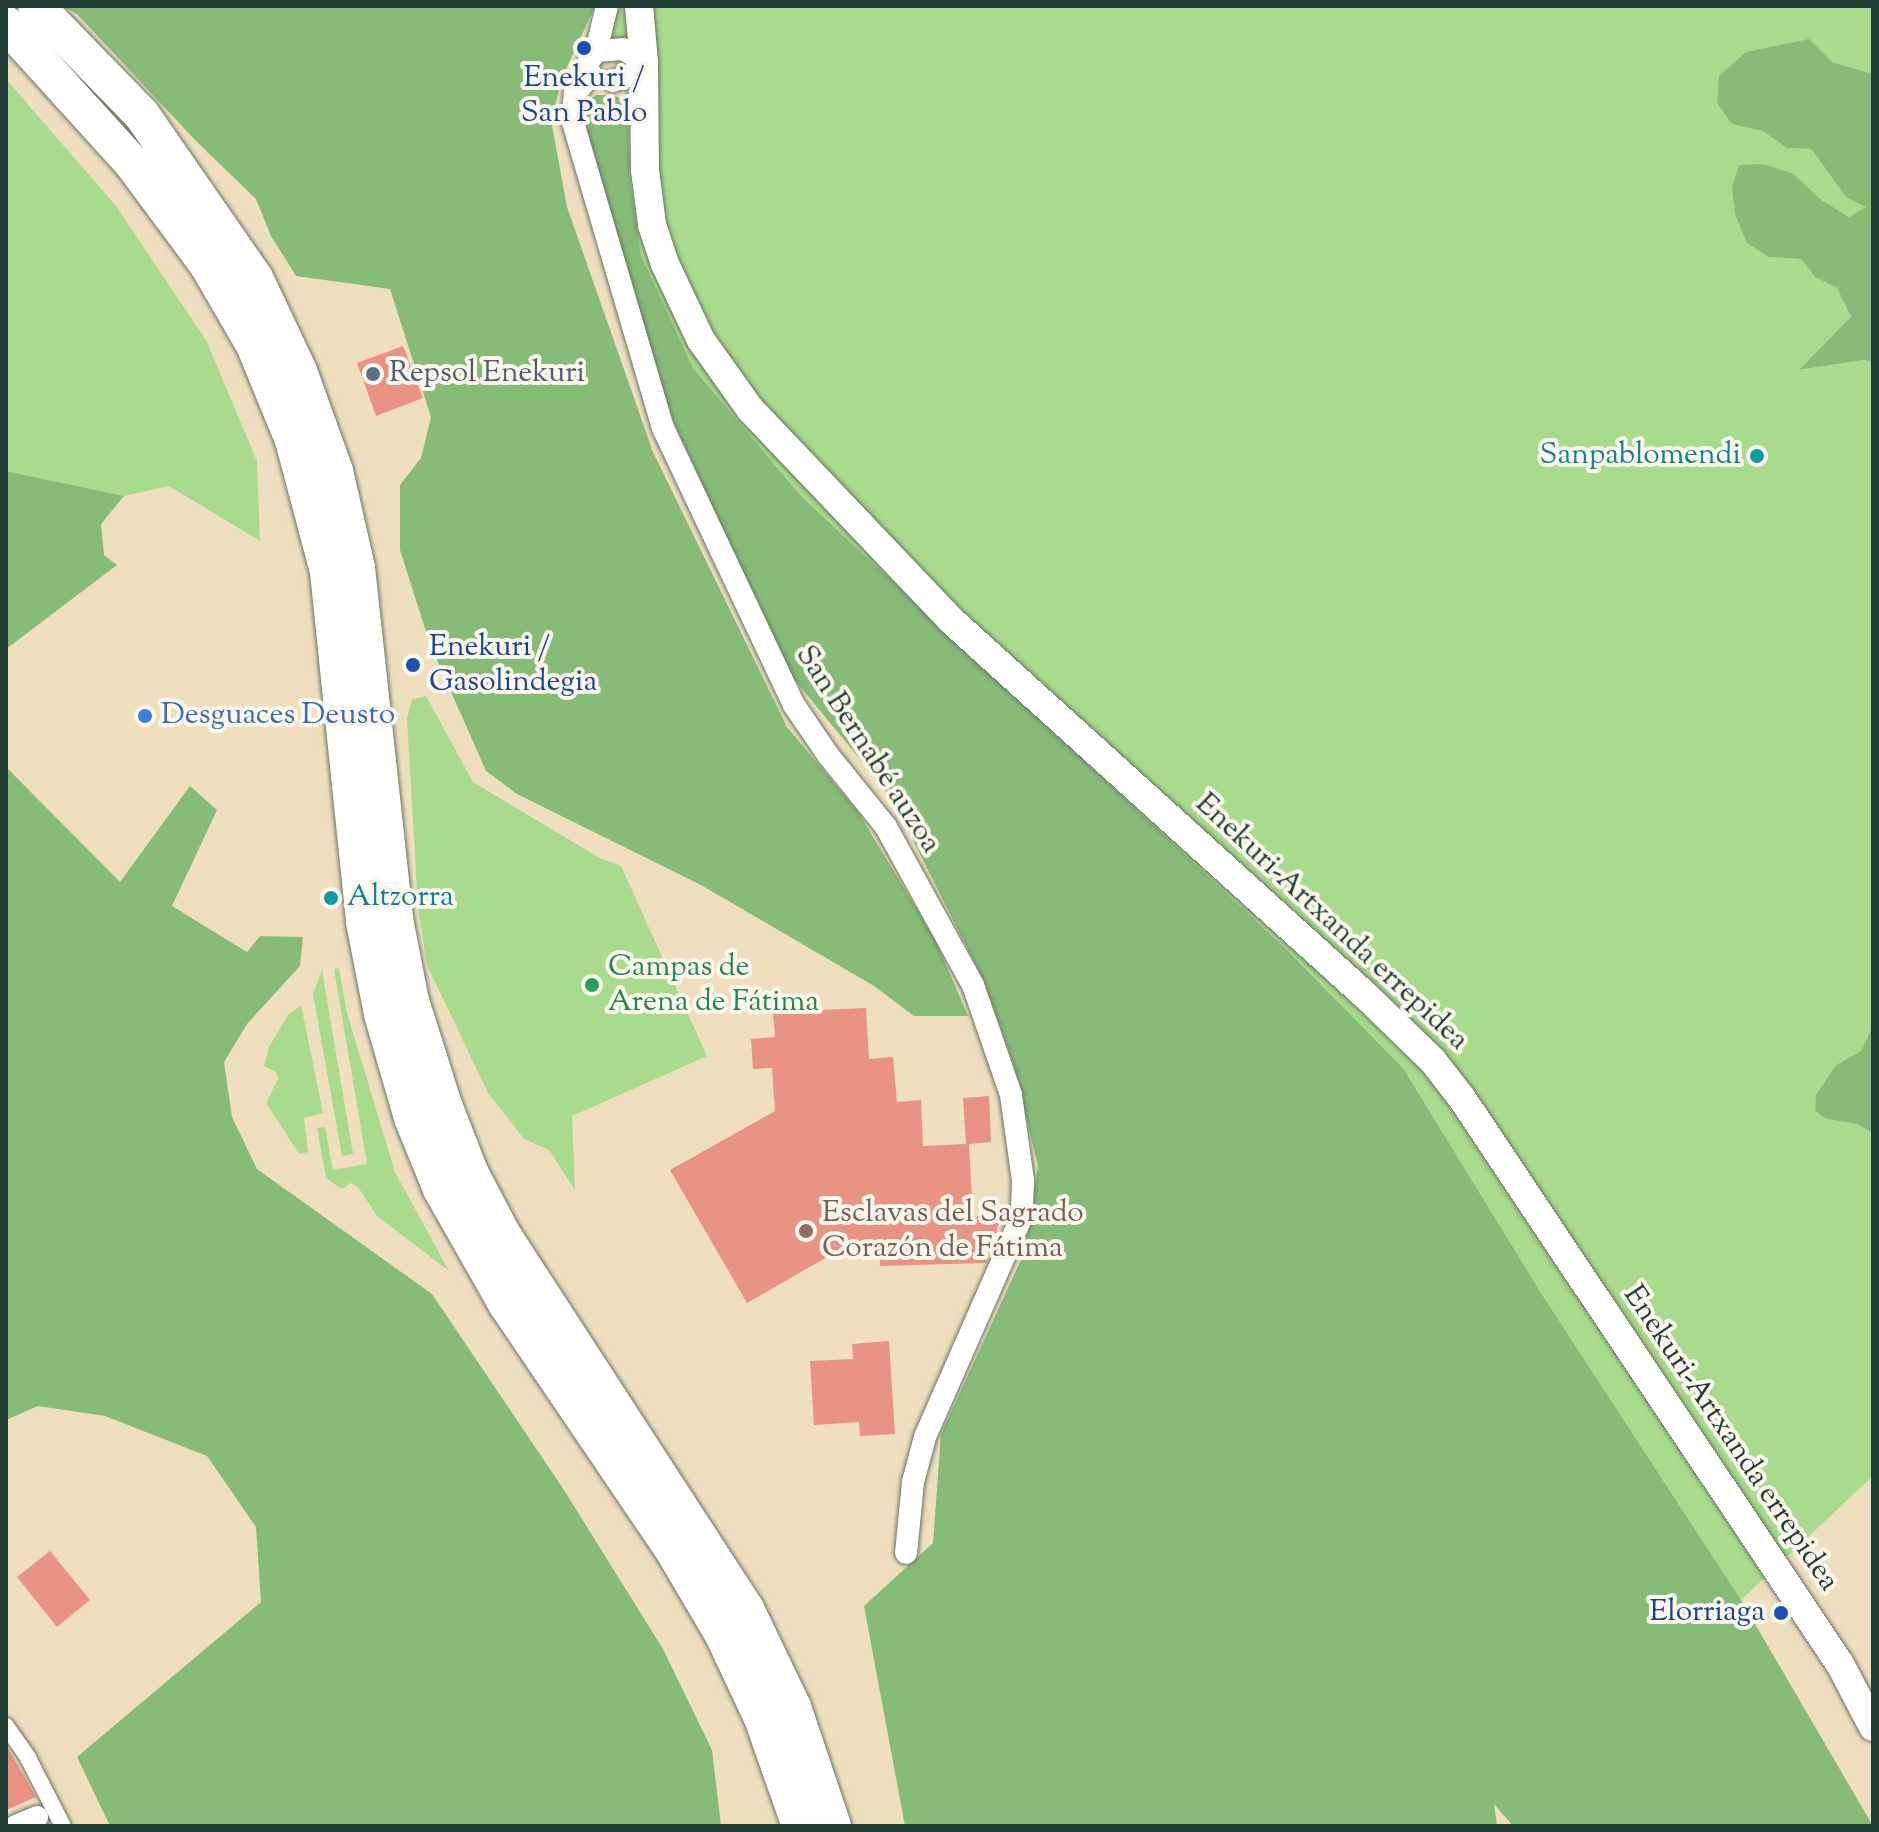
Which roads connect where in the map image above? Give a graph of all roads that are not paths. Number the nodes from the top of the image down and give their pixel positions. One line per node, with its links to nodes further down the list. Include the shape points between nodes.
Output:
1 (36, 6): 17 (main road, via 142,115 255,278 299,371 335,471 357,568 395,919 411,1001 444,1105 470,1172 503,1235 746,1609 793,1707)
2 (607, 6): 5 (street, San Bernabé auzoa)
3 (639, 6): 6 (street, Enekuri-Artxanda errepidea)
4 (6, 24): 16 (main road, via 132,163 207,264 254,345 293,440 328,572 364,922 387,1037 412,1118 441,1189 507,1305 673,1550 723,1635 762,1718)
5 (596, 51): 6 (street, via 623,49); 7 (street, San Bernabé auzoa, via 588,65)
6 (644, 62): 8 (street, via 631,75); 9 (street, Enekuri-Artxanda errepidea)
7 (591, 74): 8 (street); 10 (street, San Bernabé auzoa, via 575,94 572,108 577,144 663,428 794,705 886,827 973,985 1011,1095 1023,1180 1022,1216 925,1437 913,1482)
8 (613, 81): 9 (street)
9 (644, 96): 12 (street, Enekuri-Artxanda errepidea, via 645,170 652,225 665,264 701,340 750,409 953,622 1433,1061 1840,1664)
10 (906, 1553)
11 (6, 1726): 15 (street)
12 (1873, 1727)
13 (37, 1817): 14 (street)
14 (16, 1826)
15 (63, 1826)
16 (800, 1826)
17 (833, 1826)

